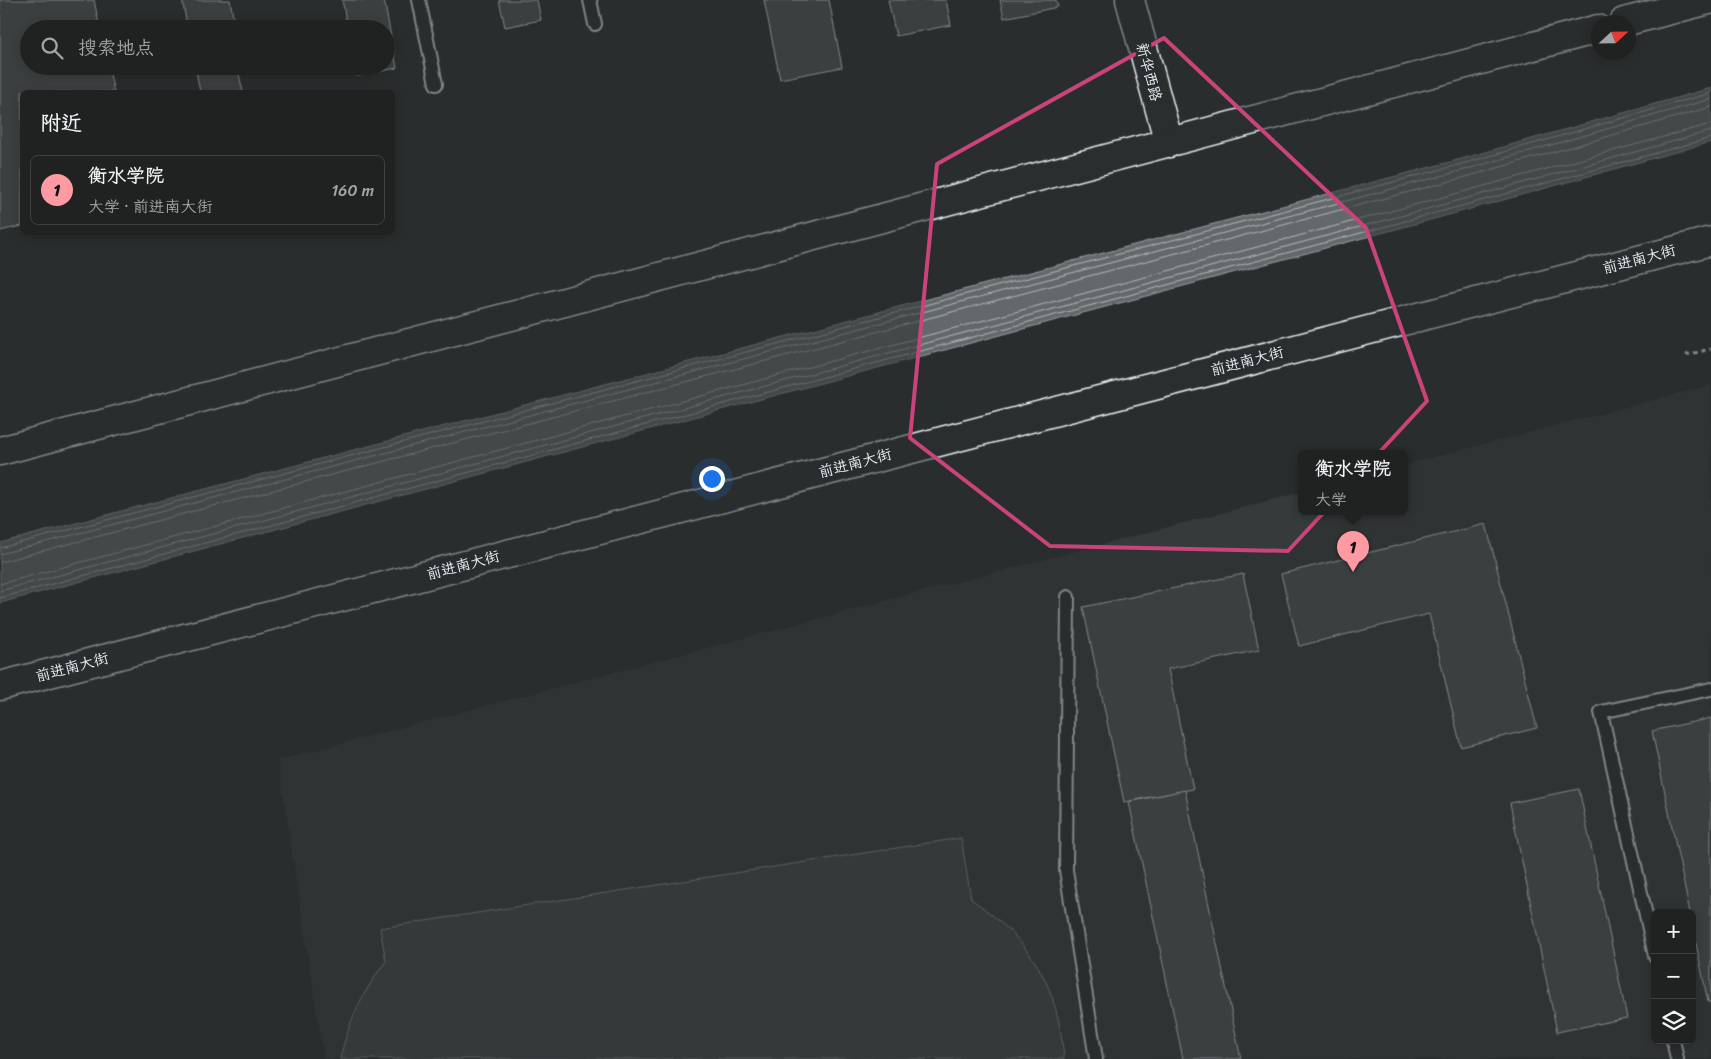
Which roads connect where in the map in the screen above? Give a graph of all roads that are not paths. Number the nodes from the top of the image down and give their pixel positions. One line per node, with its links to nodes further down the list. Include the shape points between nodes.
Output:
1 (419, 0): 8 (lane)
2 (590, 0): 6 (lane)
3 (1130, 0): 9 (main road, 新华西路)
4 (1709, 0): 5 (main road)
5 (1636, 19)
6 (595, 24)
7 (1591, 31): 9 (main road)
8 (436, 84)
9 (1169, 143): 11 (main road)
10 (1711, 241): 13 (main road, 前进南大街)
11 (0, 451)
12 (1068, 597): 17 (lane, via 1066,870)
13 (0, 686)
14 (1711, 689): 15 (lane, via 1601,712)
15 (1655, 954)
16 (1674, 1044): 18 (lane)
17 (1096, 1059)
18 (1678, 1059)

